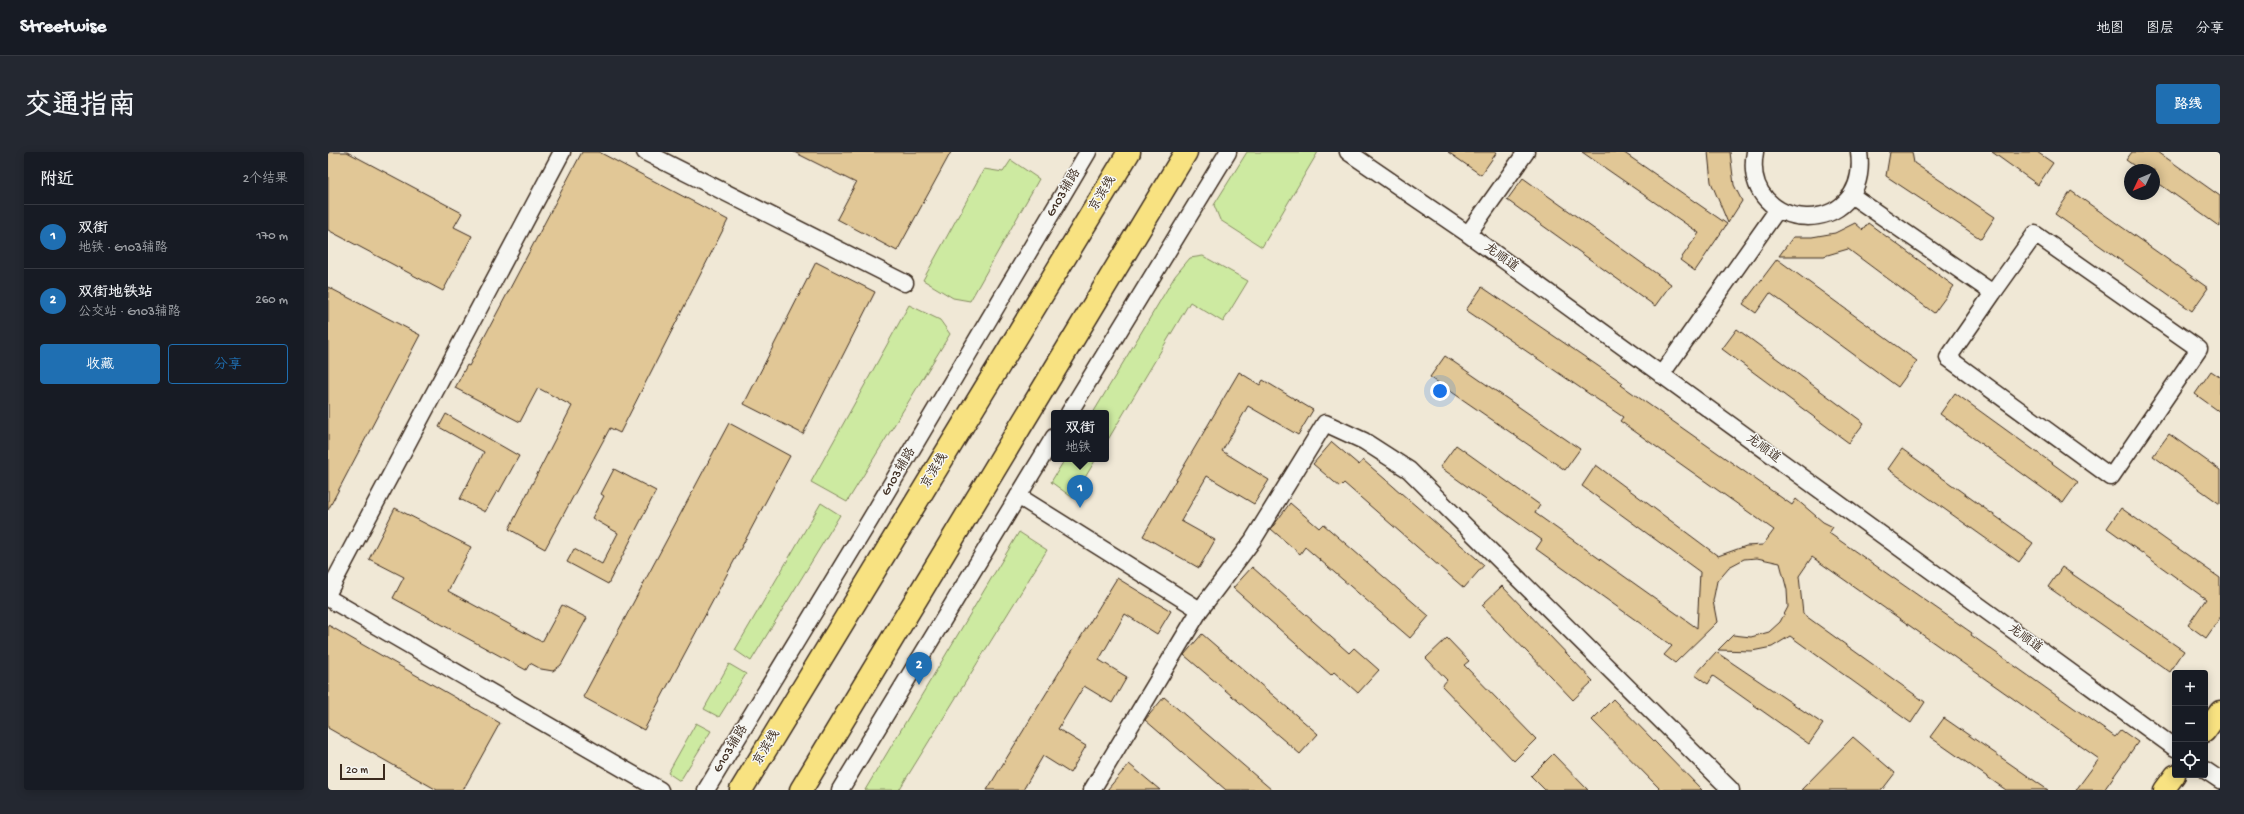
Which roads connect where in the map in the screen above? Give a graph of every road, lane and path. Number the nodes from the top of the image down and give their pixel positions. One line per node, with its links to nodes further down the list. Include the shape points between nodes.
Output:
1 (562, 152): 20 (street)
2 (645, 152): 14 (street)
3 (1088, 152): 30 (street, G103辅路, via 870,520)
4 (1129, 152): 31 (highway, 京滨线)
5 (1186, 152): 32 (highway)
6 (1228, 152): 17 (street)
7 (1348, 152): 13 (street, 龙顺道)
8 (1526, 152): 13 (street)
9 (1755, 152): 12 (street, via 1754,174 1758,187 1767,200)
10 (1859, 152): 11 (street, via 1858,183)
11 (1851, 195): 12 (street, via 1841,206 1828,214 1811,218 1789,215); 15 (street)
12 (1778, 209): 16 (street)
13 (1468, 234): 16 (street, 龙顺道)
14 (905, 283)
15 (1993, 293): 15 (street, via 1948,358 2111,477 2199,349 2035,234)
16 (1661, 375): 25 (street, 龙顺道)
17 (1071, 410)
18 (1051, 442): 19 (street)
19 (1018, 496): 22 (street); 33 (street)
20 (328, 593)
21 (328, 598): 29 (street)
22 (1200, 610): 34 (street); 35 (street, via 1253,540 1325,423 1364,441 1409,470)
23 (2220, 711): 24 (main road)
24 (2208, 728)
25 (2172, 746)
26 (2208, 772): 28 (street)
27 (2173, 778): 36 (main road)
28 (2220, 780)
29 (660, 790)
30 (706, 790)
31 (741, 790)
32 (801, 790)
33 (840, 790)
34 (1092, 790)
35 (1731, 790)
36 (2164, 790)

